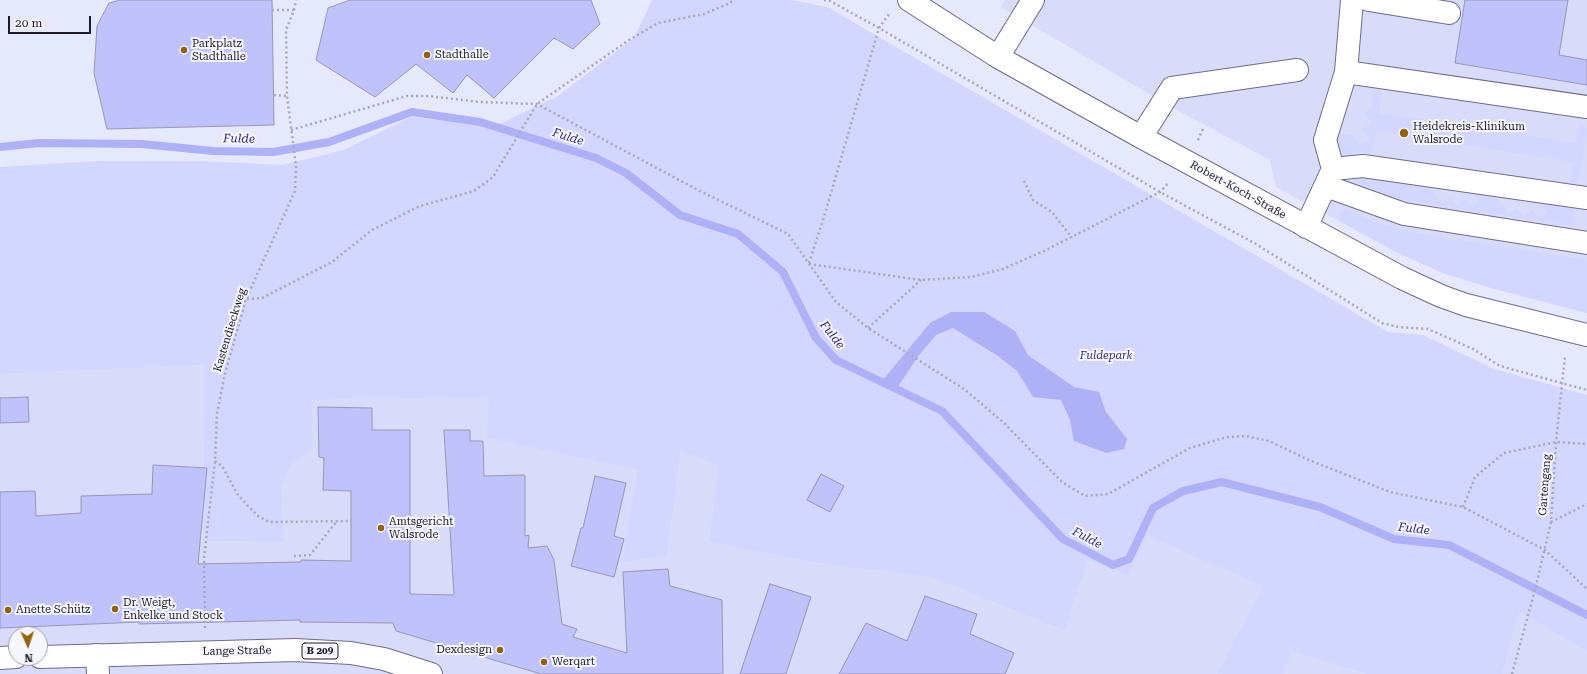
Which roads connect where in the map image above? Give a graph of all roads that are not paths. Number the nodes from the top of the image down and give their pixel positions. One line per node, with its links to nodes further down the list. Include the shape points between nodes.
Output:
1 (909, 0): 6 (street, Robert-Koch-Straße)
2 (1033, 0): 6 (street)
3 (1352, 0): 8 (street)
4 (1369, 0): 5 (street)
5 (1449, 13)
6 (998, 57): 10 (street, Robert-Koch-Straße)
7 (1297, 70): 10 (street, via 1172,88)
8 (1346, 72): 9 (street); 11 (street, via 1325,140)
9 (1587, 107)
10 (1141, 137): 13 (street, Robert-Koch-Straße)
11 (1330, 177): 12 (street, via 1363,166); 13 (street); 14 (street, via 1404,214)
12 (1587, 198)
13 (1306, 227): 15 (street, Robert-Koch-Straße, via 1441,296 1466,305)
14 (1587, 244)
15 (1587, 335)
16 (48, 658): 17 (street, Lange Straße / B 209)
17 (97, 665): 18 (street, Lange Straße / B 209, via 205,652 295,650 351,653 384,659)
18 (432, 674)

